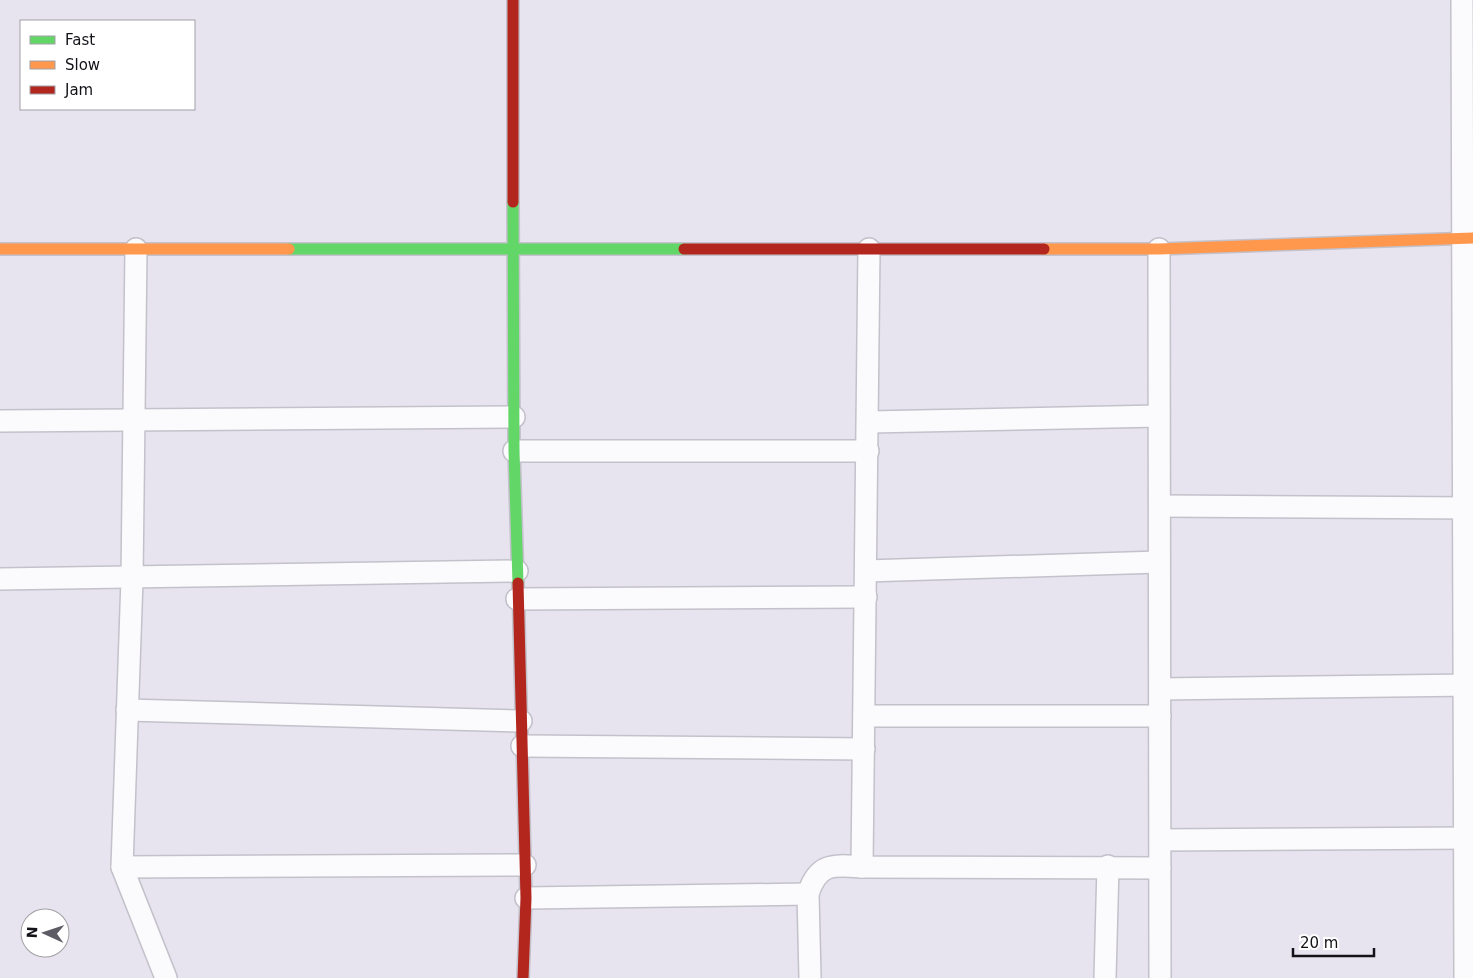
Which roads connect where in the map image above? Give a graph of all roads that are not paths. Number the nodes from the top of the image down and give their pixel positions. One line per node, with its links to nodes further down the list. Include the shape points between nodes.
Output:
1 (513, 0): 4 (street)
2 (1462, 0): 3 (street)
3 (1468, 238): 8 (street); 17 (street)
4 (513, 248): 6 (street); 7 (street); 10 (street)
5 (0, 249): 6 (street)
6 (136, 249): 11 (street)
7 (869, 249): 8 (street); 13 (street)
8 (1159, 249): 9 (street)
9 (1159, 416): 13 (street); 16 (street)
10 (514, 417): 11 (street); 15 (street)
11 (134, 419): 12 (street); 22 (street)
12 (0, 421)
13 (869, 422): 14 (street)
14 (868, 451): 15 (street); 20 (street)
15 (514, 452): 19 (street)
16 (1160, 506): 17 (street); 18 (street)
17 (1468, 508): 25 (street)
18 (1159, 562): 20 (street); 26 (street)
19 (517, 571): 22 (street); 24 (street)
20 (866, 571): 23 (street)
21 (0, 579): 22 (street)
22 (132, 579): 27 (street)
23 (866, 597): 24 (street); 28 (street)
24 (517, 599): 30 (street)
25 (1469, 685): 26 (street); 33 (street)
26 (1160, 689): 29 (street)
27 (127, 710): 30 (street); 37 (street)
28 (864, 716): 29 (street); 32 (street)
29 (1160, 716): 34 (street)
30 (521, 721): 31 (street)
31 (522, 746): 32 (street); 35 (street)
32 (864, 749): 38 (street)
33 (1469, 838): 34 (street); 47 (street)
34 (1160, 840): 39 (street)
35 (525, 865): 37 (street); 41 (street)
36 (1108, 866): 38 (street); 39 (street); 45 (street)
37 (122, 867): 42 (street)
38 (862, 867): 40 (street, via 831,865 816,877)
39 (1160, 868): 46 (street)
40 (808, 894): 41 (street); 44 (street)
41 (526, 898): 43 (street)
42 (166, 978)
43 (523, 978)
44 (810, 978)
45 (1105, 978)
46 (1160, 978)
47 (1465, 978)

